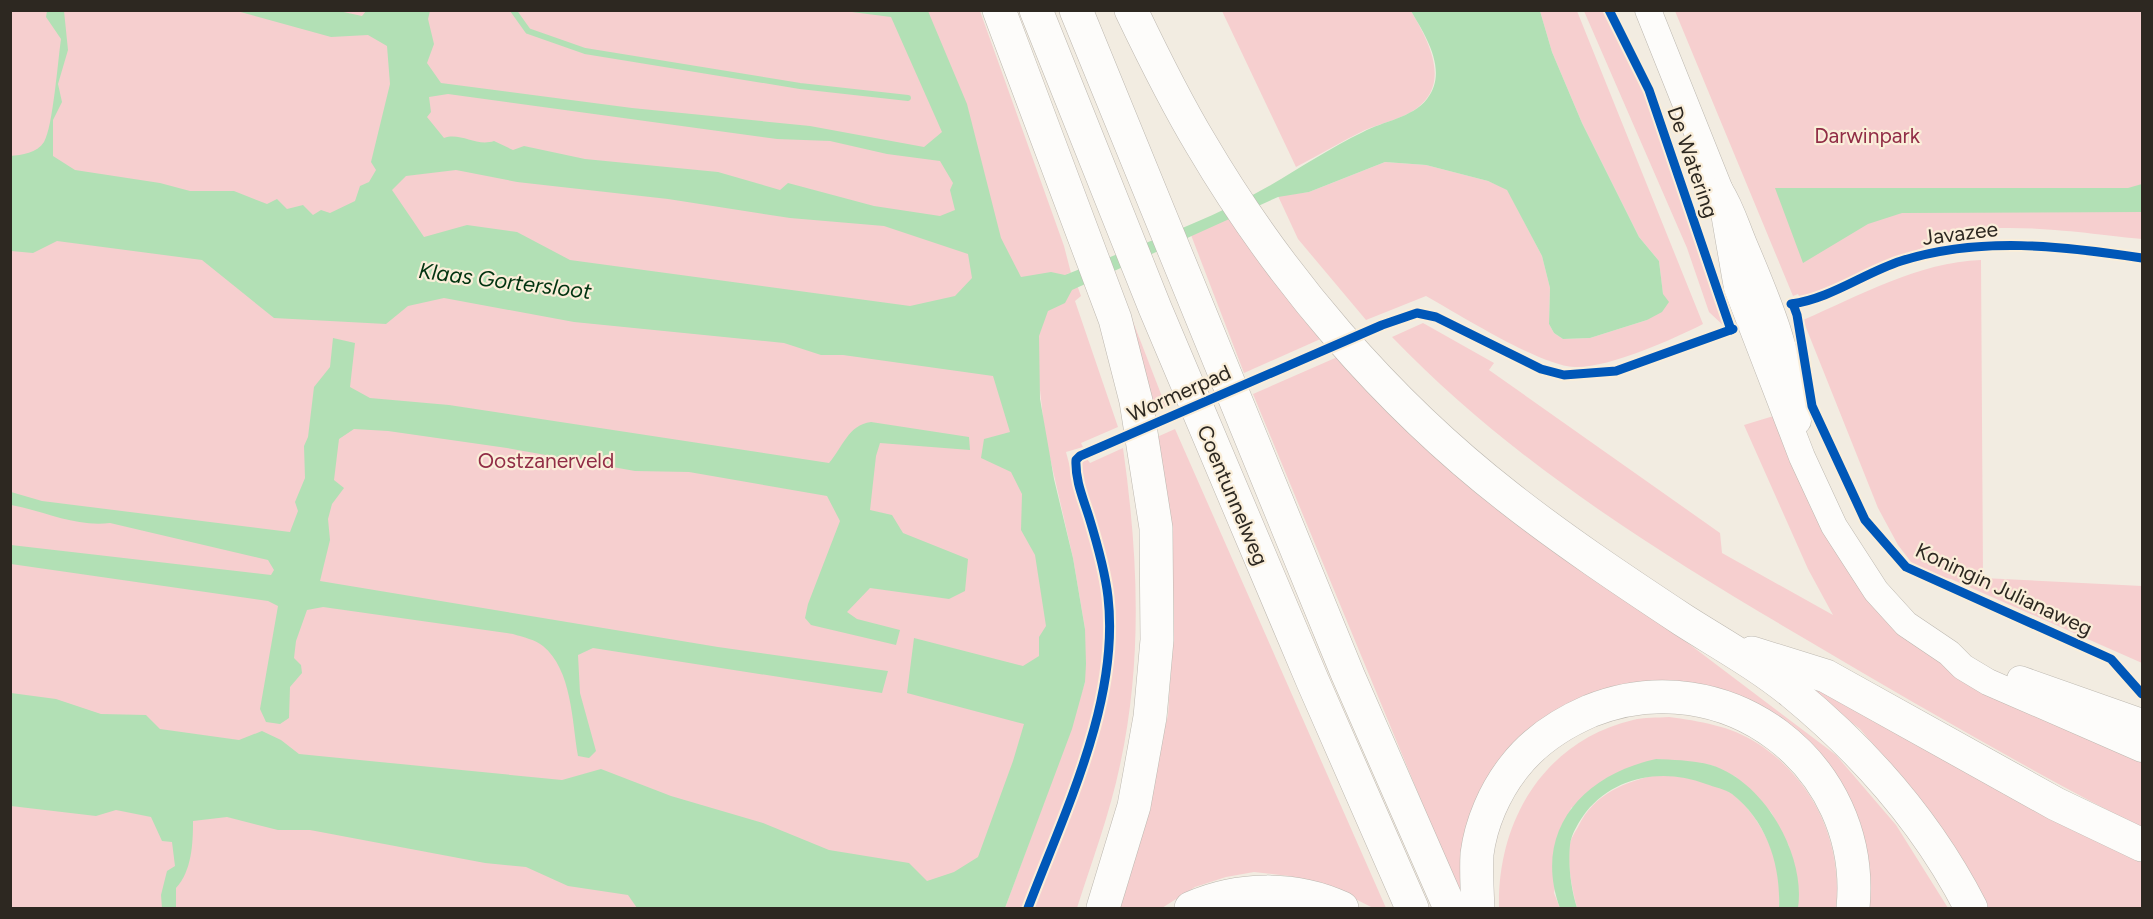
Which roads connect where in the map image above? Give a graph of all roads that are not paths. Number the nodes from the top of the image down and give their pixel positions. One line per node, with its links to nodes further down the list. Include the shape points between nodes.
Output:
1 (999, 10): 13 (highway, via 1115,319 1136,401 1156,528 1157,640 1150,717 1134,806)
2 (1036, 10): 16 (highway, Coentunnelweg, via 1155,308)
3 (1076, 10): 17 (highway, Coentunnelweg, via 1348,675)
4 (1131, 10): 8 (highway, via 1166,81 1221,176 1301,288 1356,353 1427,426 1508,497 1624,581)
5 (1648, 10): 6 (main road, De Watering)
6 (1720, 190): 7 (main road, De Watering, via 1735,279); 7 (main road, De Watering, via 1776,319 1794,385)
7 (1802, 457): 9 (main road, via 1834,526 1876,591 1906,624)
8 (1718, 642): 12 (highway, via 1826,676 2056,804); 20 (highway, via 1791,691 1857,751 1911,811 1957,879)
9 (1949, 652): 10 (main road); 11 (main road, via 1963,668 1989,682)
10 (2142, 722)
11 (2142, 749)
12 (2142, 845)
13 (1103, 909)
14 (1191, 909): 15 (highway, via 1229,896 1273,892 1320,899)
15 (1342, 909)
16 (1412, 909)
17 (1450, 909)
18 (1478, 909): 19 (highway, via 1478,853 1485,822 1505,778 1530,748 1563,723 1603,706 1666,697 1708,702 1744,714 1778,735 1807,762 1829,793 1845,827 1852,863)
19 (1853, 909)
20 (1971, 909)

